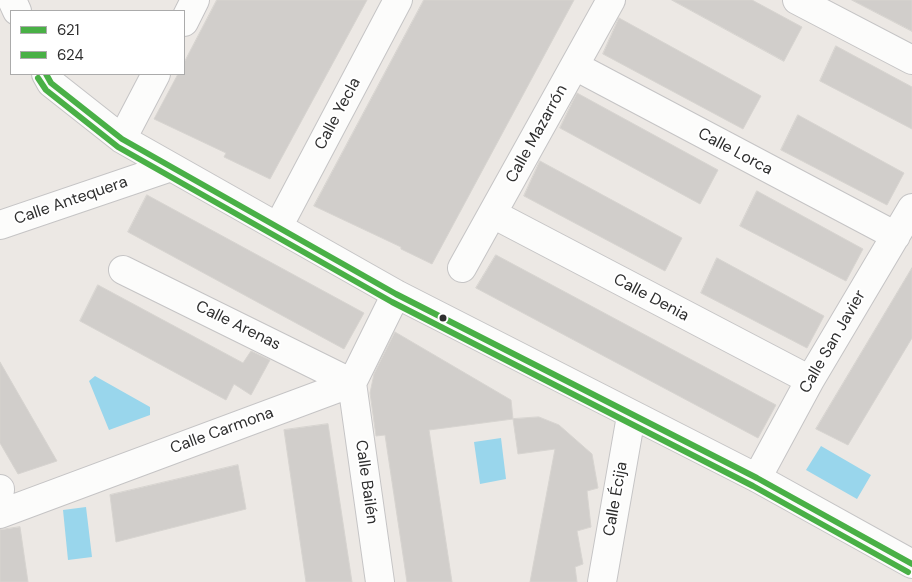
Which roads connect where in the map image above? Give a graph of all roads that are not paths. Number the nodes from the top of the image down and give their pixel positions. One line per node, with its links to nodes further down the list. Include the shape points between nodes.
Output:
1 (195, 0): 5 (street)
2 (398, 0): 15 (street, Calle Yecla)
3 (611, 0): 7 (street, Calle Mazarrón)
4 (797, 0): 6 (street)
5 (185, 20)
6 (912, 60)
7 (575, 66): 13 (street, Calle Mazarrón); 16 (street, Calle Lorca)
8 (47, 75): 10 (street, via 51,83)
9 (155, 75): 10 (street)
10 (122, 139): 11 (street)
11 (171, 167): 14 (street, Calle Antequera); 15 (street)
12 (912, 208): 16 (street, Calle San Javier)
13 (493, 214): 17 (street, Calle Mazarrón); 20 (street, Calle Denia)
14 (0, 225)
15 (278, 228): 19 (street)
16 (896, 236): 20 (street, Calle San Javier)
17 (462, 268)
18 (123, 270): 21 (street, Calle Arenas)
19 (396, 294): 21 (street); 22 (street)
20 (810, 380): 23 (street, Calle San Javier)
21 (352, 383): 24 (street, Calle Carmona); 26 (street, Calle Bailén)
22 (631, 416): 23 (street); 27 (street, Calle Écija)
23 (757, 478): 25 (street)
24 (0, 514)
25 (912, 564)
26 (380, 582)
27 (602, 582)

